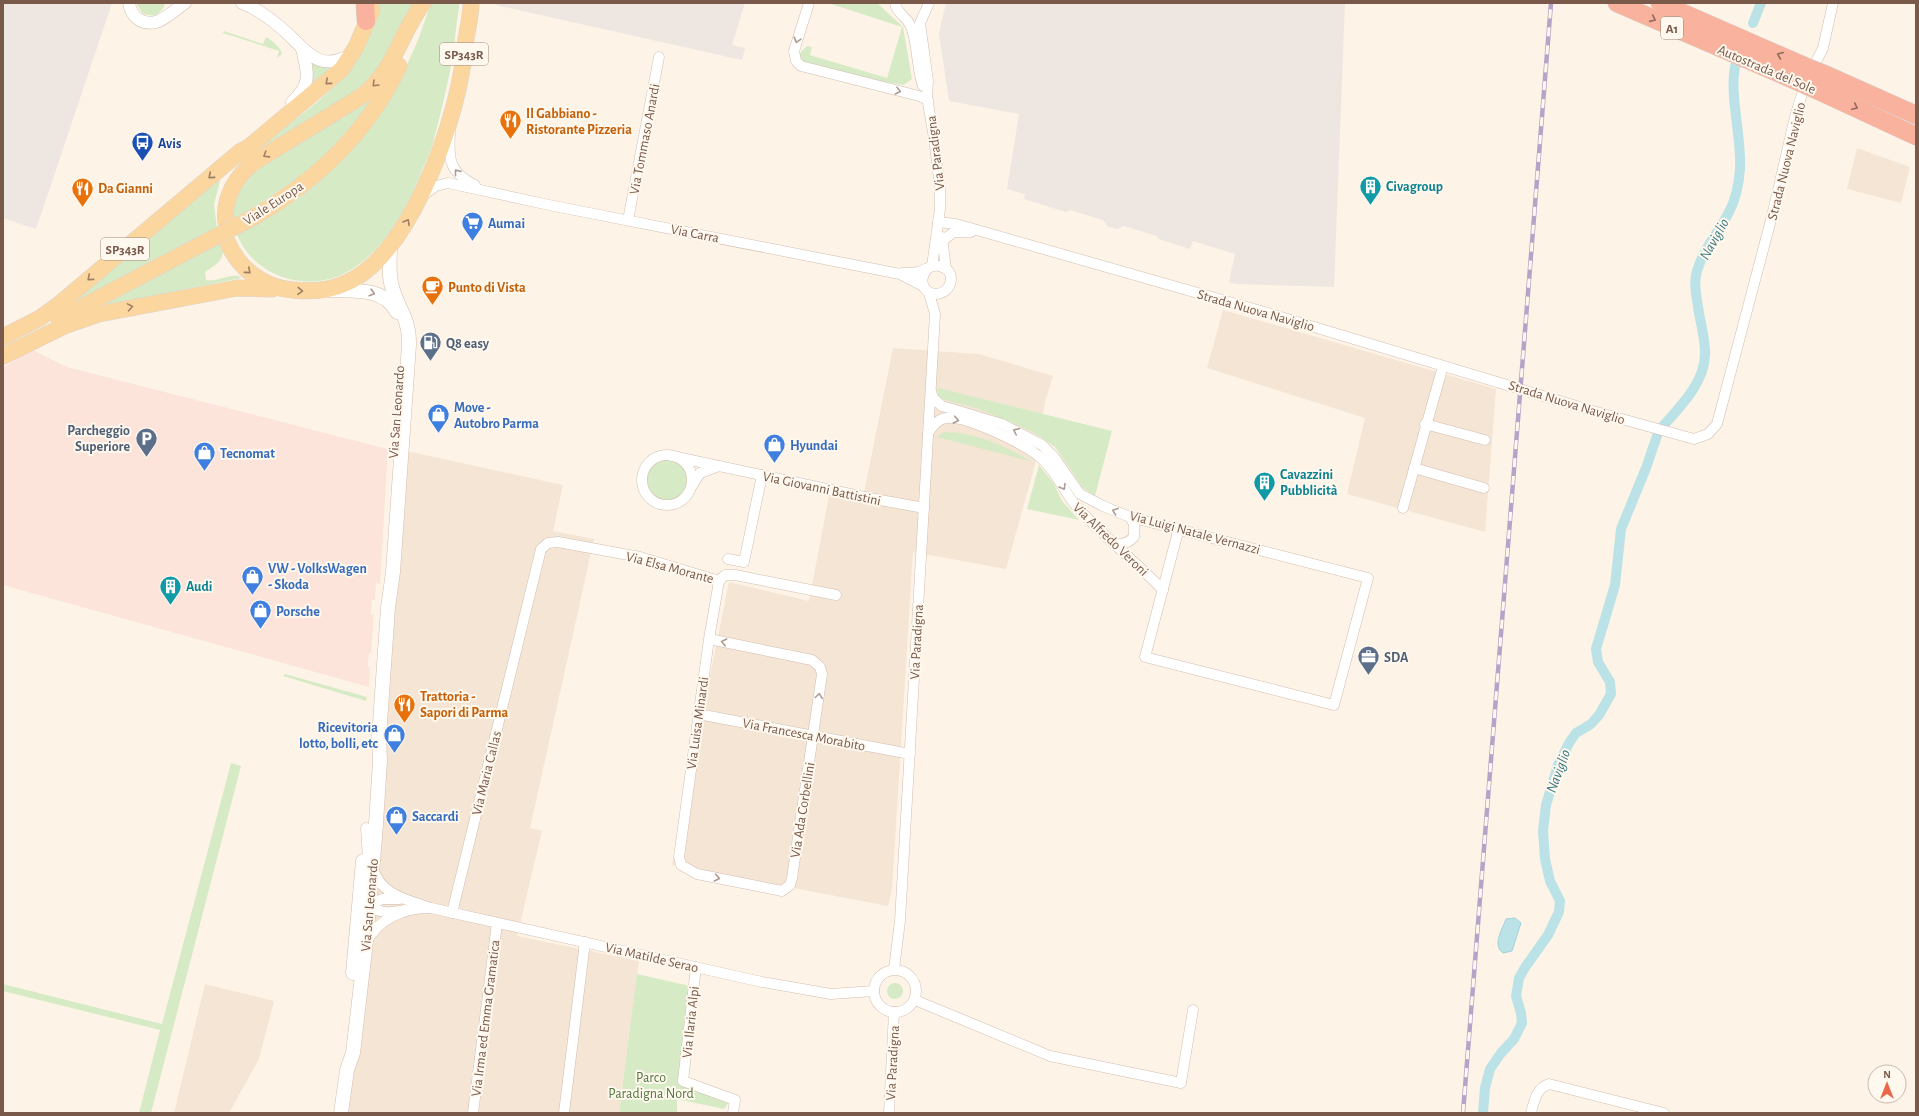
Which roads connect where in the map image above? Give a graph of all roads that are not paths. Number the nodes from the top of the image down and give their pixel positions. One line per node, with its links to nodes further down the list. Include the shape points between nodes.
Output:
1 (129, 3): 17 (street, via 133,14 142,21 154,23)
2 (173, 3): 17 (street)
3 (185, 3): 17 (street)
4 (242, 3): 21 (street, via 261,13 288,34)
5 (365, 3): 19 (highway)
6 (374, 3): 19 (main road, Viale Europa / SP343R)
7 (423, 3): 30 (main road, Viale Europa / SP343R, one-way to 30, via 414,13 392,61 373,86 242,173 227,202 224,224 220,208 223,194 235,167); 47 (main road, Viale Europa, bridge, via 414,33 382,98 366,122 309,180 252,218)
8 (471, 3): 24 (main road, SP343R)
9 (482, 3): 24 (main road, SP343R)
10 (809, 3): 26 (street, one-way to 26, via 794,51 796,61 801,66)
11 (895, 3): 18 (street, Via Paradigna)
12 (929, 3): 16 (street, Via Paradigna)
13 (1617, 3): 20 (highway, Autostrada del Sole / A1, one-way to 20)
14 (1660, 3): 20 (highway, Autostrada del Sole / A1)
15 (1833, 3): 52 (street, Strada Nuova Naviglio, via 1825,44 1805,84 1795,117 1772,216 1717,424 1708,434 1694,439)
16 (925, 13): 18 (street, via 915,19); 26 (street, Via Paradigna, via 920,23)
17 (166, 17)
18 (903, 17): 26 (street, Via Paradigna, via 910,24 913,33 922,82)
19 (366, 21): 22 (main road, Viale Europa / SP343R)
20 (1731, 44): 25 (highway, Autostrada del Sole / A1, one-way to 20, via 1756,45); 25 (highway, Autostrada del Sole / A1, via 1750,62)
21 (302, 49): 22 (street, via 315,58 331,62 339,61); 30 (street, via 308,74 302,93)
22 (353, 53): 30 (main road, Viale Europa / SP343R, one-way to 30, via 333,78)
23 (659, 57): 33 (street, Via Tommaso Anardi)
24 (462, 69): 27 (main road, SP343R)
25 (1801, 74): 28 (highway, Autostrada del Sole / A1, bridge, via 1824,74); 29 (highway, Autostrada del Sole / A1, one-way to 29, bridge, via 1819,91)
26 (928, 99): 34 (street, Via Paradigna, via 938,169)
27 (454, 104): 31 (street, Via Carra, one-way to 27, via 465,180 455,170 450,159 450,131); 32 (main road, SP343R)
28 (1916, 115)
29 (1916, 136)
30 (255, 142): 48 (main road, SP343R, one-way to 48, via 57,306)
31 (490, 192): 32 (street, Via Carra, via 448,183 436,186); 33 (street, Via Carra)
32 (420, 197): 38 (main road, SP343R, one-way to 32, via 404,228)
33 (628, 220): 41 (street, Via Carra)
34 (939, 222): 35 (street, Strada Nuova Naviglio); 37 (street); 39 (street, via 936,248)
35 (993, 234): 37 (street, Strada Nuova Naviglio, via 960,231 949,235); 52 (street, Strada Nuova Naviglio)
36 (227, 241): 42 (main road, one-way to 42, via 235,257 247,270 262,281)
37 (942, 242): 40 (street)
38 (390, 246): 44 (main road, SP343R, via 359,276 347,283); 73 (main road, Via San Leonardo, via 391,285 406,320 409,338 393,572)
39 (930, 267): 40 (street, via 939,266); 41 (street, Via Carra, via 918,272); 43 (street, via 922,276)
40 (946, 269): 45 (street, via 951,282)
41 (900, 274): 43 (street, Via Carra)
42 (281, 289): 44 (main road, one-way to 44); 51 (main road, one-way to 42, via 64,326 99,314 237,288)
43 (926, 289): 45 (street, via 934,294); 46 (street)
44 (320, 290): 73 (main road, Via San Leonardo, one-way to 73, via 363,291 376,294 394,306 401,322 402,341 388,534)
45 (942, 294): 46 (street)
46 (935, 314): 53 (street, Via Paradigna)
47 (48, 325): 49 (main road, Viale Europa); 50 (main road, Viale Europa)
48 (3, 337)
49 (3, 346)
50 (3, 351)
51 (3, 356)
52 (1443, 366): 54 (street)
53 (931, 391): 55 (street, Via Paradigna); 65 (street, Via Luigi Natale Vernazzi, one-way to 53, via 1080,494 1054,457 1042,445 1002,424 942,406 933,398)
54 (1426, 424): 56 (street); 59 (street)
55 (928, 438): 63 (street, Via Paradigna); 67 (street, Via Alfredo Veroni, one-way to 67, via 931,428 939,421 953,418 992,431 1024,446 1050,467 1075,506)
56 (1484, 440)
57 (672, 456): 58 (street, Via Giovanni Battistini); 61 (street, via 680,458 688,467); 61 (street, Via Giovanni Battistini, via 656,457 646,465 642,482 646,494 659,504 672,505 683,500)
58 (721, 466): 60 (street, Via Giovanni Battistini); 61 (street, Via Giovanni Battistini, via 700,473)
59 (1414, 468): 62 (street); 64 (street)
60 (762, 475): 63 (street, Via Giovanni Battistini); 69 (street, via 744,562)
61 (692, 486)
62 (1484, 488)
63 (924, 508): 79 (street, Via Paradigna)
64 (1403, 508)
65 (1130, 516): 66 (street, Via Luigi Natale Vernazzi); 67 (street, via 1134,524 1134,537 1126,543)
66 (1179, 528): 71 (street, Via Alfredo Veroni); 75 (street, Via Luigi Natale Vernazzi, via 1368,578)
67 (1113, 542): 71 (street, Via Alfredo Veroni)
68 (548, 543): 70 (street, Via Elsa Morante, via 558,542 640,558); 85 (street, Via Maria Callas, via 541,549)
69 (728, 559)
70 (719, 581): 72 (street, Via Elsa Morante, via 725,575 735,575); 74 (street, Via Luisa Minardi)
71 (1163, 590): 75 (street, Via Alfredo Veroni, via 1145,657)
72 (836, 596)
73 (388, 598): 78 (main road, Via San Leonardo)
74 (709, 639): 76 (street, Via Luisa Minardi); 77 (street, Via Ada Corbellini, one-way to 74, via 822,674 820,667 812,660)
75 (1334, 705)
76 (698, 714): 77 (street, Via Francesca Morabito); 82 (street, Via Luisa Minardi, one-way to 82, via 679,858 681,865 697,874 775,890 782,891)
77 (814, 735): 79 (street, Via Francesca Morabito); 82 (street, Via Ada Corbellini)
78 (379, 737): 80 (main road, Via San Leonardo); 81 (main road, Via San Leonardo, via 380,761)
79 (910, 754): 91 (street, Via Paradigna, via 900,921)
80 (366, 828): 83 (street, via 368,855 365,897); 89 (main road, Via San Leonardo)
81 (373, 863): 83 (main road, Via San Leonardo); 84 (street, Via Matilde Serao, via 375,872 384,886)
82 (790, 885)
83 (369, 905): 84 (street, Via Matilde Serao, via 385,898); 84 (street, Via Matilde Serao, via 380,912 392,912); 88 (main road, Via San Leonardo); 89 (street, via 364,910)
84 (405, 905): 85 (street, Via Matilde Serao, via 420,903); 88 (street, via 379,926)
85 (452, 913): 86 (street, Via Matilde Serao)
86 (498, 923): 87 (street, Via Matilde Serao); 98 (street, Via Irma ed Emma Gramatica)
87 (585, 942): 90 (street, Via Matilde Serao); 99 (street)
88 (365, 950): 96 (main road, Via San Leonardo, via 353,1053)
89 (354, 961): 96 (main road, Via San Leonardo, via 346,1054)
90 (696, 967): 92 (street, Via Matilde Serao, via 831,994); 100 (street, Via Ilaria Alpi, via 683,1082 735,1100)
91 (894, 969): 92 (street, via 886,971 877,979); 93 (street, via 908,973 914,981)
92 (874, 992): 95 (street, Via Paradigna, via 879,1004 884,1009)
93 (915, 1000): 94 (street, via 1050,1056 1181,1083); 95 (street, Via Paradigna, via 909,1008)
94 (1193, 1010)
95 (894, 1012): 101 (street, Via Paradigna)
96 (347, 1072): 97 (main road, Via San Leonardo)
97 (341, 1113)
98 (473, 1113)
99 (564, 1113)
100 (733, 1113)
101 (889, 1113)
102 (1531, 1113): 103 (street, via 1538,1092 1548,1084)
103 (1664, 1113)

